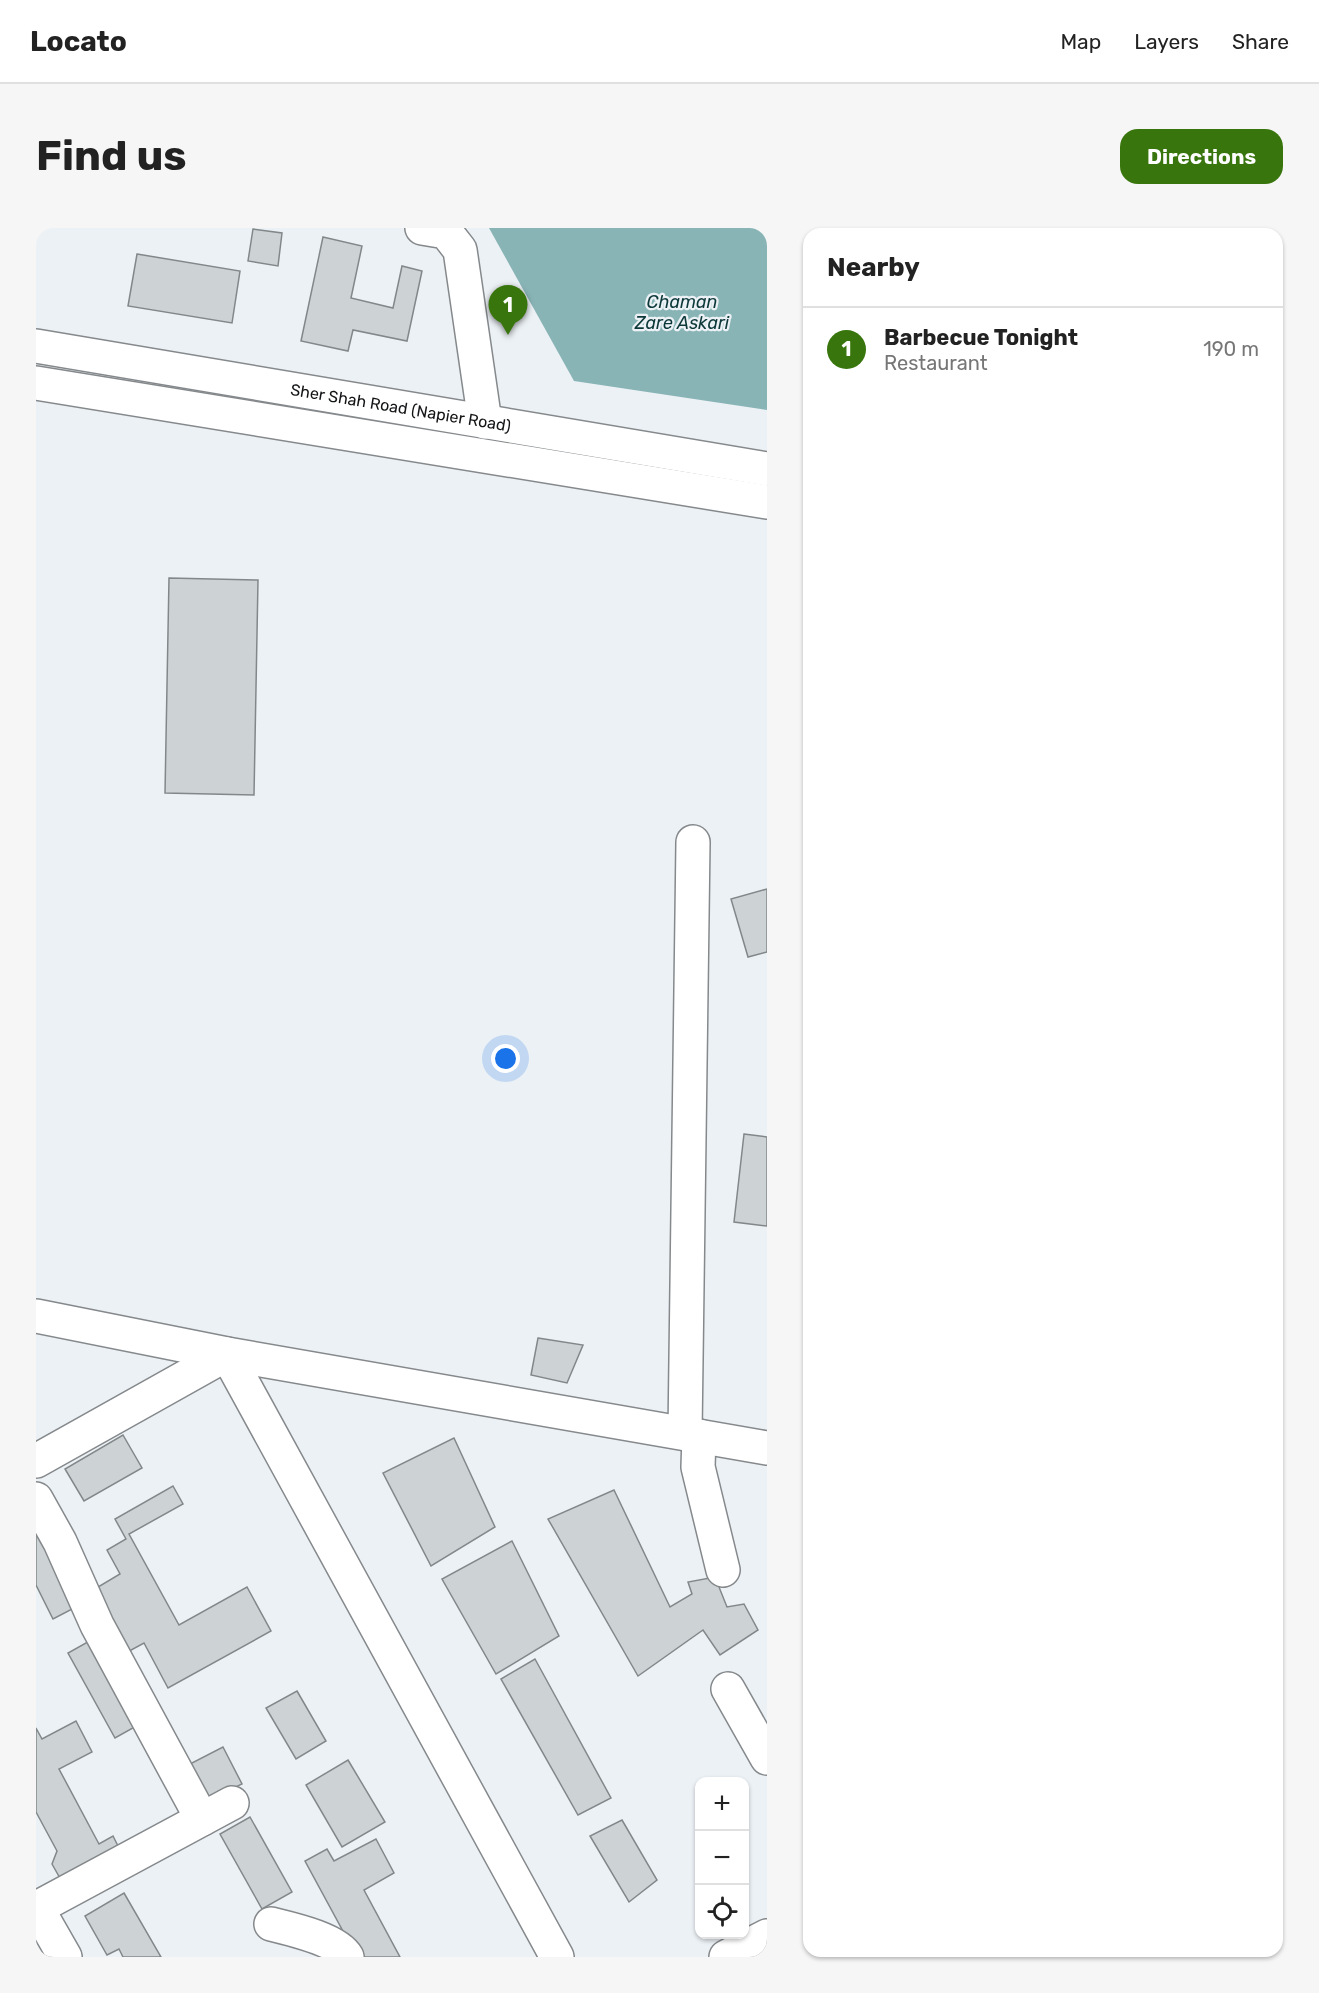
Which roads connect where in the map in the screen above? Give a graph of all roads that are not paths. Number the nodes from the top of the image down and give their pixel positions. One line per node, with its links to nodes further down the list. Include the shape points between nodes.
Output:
1 (422, 228): 4 (street, via 446,232 460,250)
2 (36, 346): 4 (street, Sher Shah Road (Napier Road))
3 (36, 383): 6 (street, Sher Shah Road (Napier Road))
4 (485, 422): 5 (street, Sher Shah Road (Napier Road))
5 (767, 469)
6 (767, 502)
7 (693, 842): 10 (street)
8 (36, 1316): 9 (street)
9 (227, 1354): 10 (street); 12 (street); 23 (street)
10 (692, 1434): 11 (street); 14 (street)
11 (767, 1448)
12 (36, 1461)
13 (37, 1504): 18 (street)
14 (723, 1570)
15 (728, 1689): 16 (street)
16 (767, 1758)
17 (232, 1803): 18 (street)
18 (202, 1819): 21 (street, via 37,1908)
19 (271, 1924): 22 (street, via 310,1935 344,1951)
20 (767, 1936): 24 (street)
21 (65, 1957)
22 (347, 1957)
23 (557, 1957)
24 (726, 1957)

